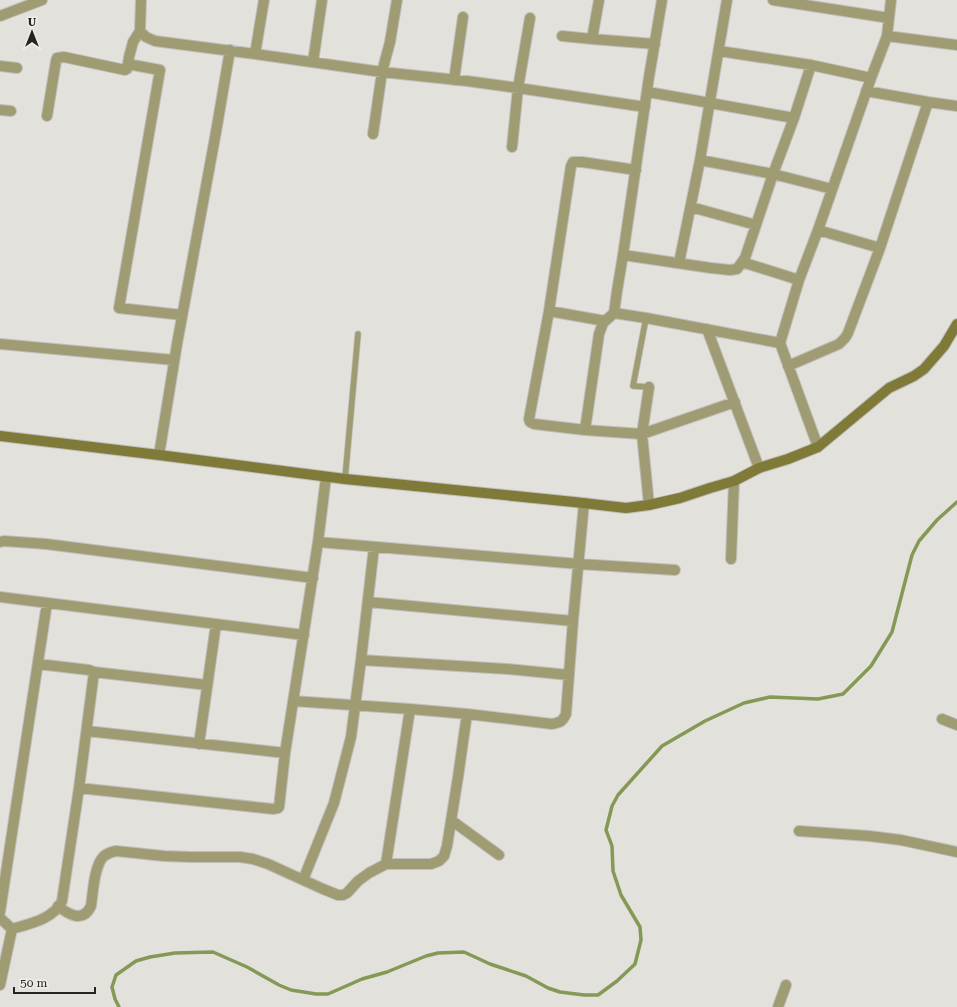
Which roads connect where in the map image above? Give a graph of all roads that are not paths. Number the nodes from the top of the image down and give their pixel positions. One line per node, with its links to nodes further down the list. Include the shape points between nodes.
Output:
1 (42, 0): 12 (street)
2 (141, 0): 16 (street)
3 (264, 0): 24 (street)
4 (322, 0): 25 (street)
5 (397, 0): 30 (street)
6 (599, 0): 19 (street)
7 (662, 0): 20 (street)
8 (727, 0): 23 (street)
9 (773, 0): 10 (street)
10 (777, 0): 15 (street)
11 (891, 0): 15 (street)
12 (0, 16)
13 (463, 17): 32 (street)
14 (530, 18): 33 (street)
15 (889, 18): 18 (street)
16 (140, 31): 22 (street, via 146,38 154,41); 42 (street, via 133,42 125,70 64,57 58,58)
17 (562, 36): 19 (street)
18 (887, 36): 21 (street); 31 (street)
19 (592, 40): 20 (street)
20 (655, 44): 35 (street)
21 (957, 45)
22 (230, 50): 24 (street); 60 (street)
23 (719, 51): 27 (street); 37 (street)
24 (255, 54): 25 (street)
25 (313, 62): 30 (street)
26 (133, 65): 60 (street, via 160,70 118,308)
27 (811, 65): 31 (street); 43 (street)
28 (0, 66): 29 (street)
29 (17, 68)
30 (382, 72): 32 (street); 44 (street)
31 (871, 78): 34 (street)
32 (454, 80): 33 (street)
33 (518, 88): 39 (street); 45 (street)
34 (866, 91): 36 (street); 49 (street)
35 (648, 92): 37 (street); 39 (street)
36 (928, 102): 38 (street); 53 (street)
37 (710, 103): 43 (street); 46 (street)
38 (957, 106)
39 (645, 107): 47 (street)
40 (0, 110): 41 (street)
41 (11, 111)
42 (47, 116)
43 (794, 118): 48 (street)
44 (373, 134)
45 (512, 146)
46 (700, 160): 48 (street); 50 (street)
47 (636, 170): 54 (street); 58 (street, via 573,162)
48 (773, 174): 49 (street); 51 (street)
49 (832, 189): 52 (street)
50 (691, 207): 51 (street); 56 (street)
51 (756, 225): 55 (street)
52 (818, 230): 53 (street); 57 (street)
53 (880, 248): 69 (street, via 845,338 839,344)
54 (623, 255): 56 (street); 59 (street)
55 (742, 262): 56 (street, via 737,269 730,270); 57 (street)
56 (679, 263)
57 (799, 280): 66 (street)
58 (549, 311): 62 (street); 72 (street, via 529,419 534,424)
59 (614, 313): 61 (street); 62 (street)
60 (182, 314): 68 (street)
61 (646, 318): 64 (street); 70 (lane, via 633,386)
62 (605, 321): 72 (street, via 596,350)
63 (957, 324): 75 (main road, via 944,346 924,369 889,388)
64 (707, 329): 66 (street); 71 (street)
65 (358, 334): 79 (lane)
66 (780, 343): 69 (street)
67 (0, 344): 68 (street)
68 (174, 360): 76 (street)
69 (788, 366): 75 (street)
70 (650, 387): 73 (street)
71 (735, 402): 73 (street); 77 (street)
72 (585, 430): 73 (street)
73 (642, 434): 82 (street)
74 (0, 436): 76 (main road)
75 (818, 447): 77 (main road, via 788,460)
76 (158, 455): 78 (main road)
77 (759, 468): 80 (main road)
78 (326, 477): 79 (main road); 84 (street)
79 (345, 480): 81 (main road)
80 (734, 481): 82 (main road, via 680,498); 86 (street)
81 (584, 503): 82 (main road, via 626,508); 87 (street)
82 (650, 504)
83 (0, 542): 89 (street, via 46,544)
84 (318, 542): 85 (street); 89 (street)
85 (374, 546): 87 (street); 91 (street)
86 (731, 560)
87 (578, 564): 88 (street); 93 (street)
88 (675, 570)
89 (313, 578): 95 (street)
90 (0, 596): 92 (street)
91 (368, 602): 93 (street); 96 (street)
92 (47, 603): 94 (street); 97 (street)
93 (573, 621): 99 (street)
94 (216, 624): 95 (street); 100 (street)
95 (304, 635): 101 (street)
96 (361, 660): 99 (street); 102 (street)
97 (38, 664): 98 (street); 118 (street)
98 (94, 672): 100 (street); 107 (street)
99 (569, 675): 104 (street, via 566,714 560,722 552,724)
100 (208, 685): 108 (street)
101 (293, 701): 102 (street); 109 (street)
102 (355, 705): 103 (street); 116 (street, via 351,737 334,803)
103 (410, 709): 104 (street); 115 (street)
104 (467, 714): 111 (street)
105 (942, 719): 106 (street)
106 (957, 725)
107 (87, 730): 108 (street); 110 (street)
108 (199, 744): 109 (street)
109 (285, 753): 110 (street, via 279,807 274,810)
110 (79, 788): 117 (street, via 62,901)
111 (451, 820): 114 (street); 115 (street, via 447,846 444,856 439,861 431,864)
112 (799, 831): 113 (street, via 901,840)
113 (957, 852)
114 (499, 855)
115 (386, 864): 116 (street, via 369,873 343,895)
116 (303, 880): 117 (street, via 253,858 164,856 116,851 103,857 99,864 89,911 75,916 67,914)
117 (58, 906): 120 (street, via 49,916)
118 (0, 912)
119 (0, 918): 120 (street)
120 (12, 929): 121 (street)
121 (0, 985)
122 (786, 985): 123 (street)
123 (778, 1007)

